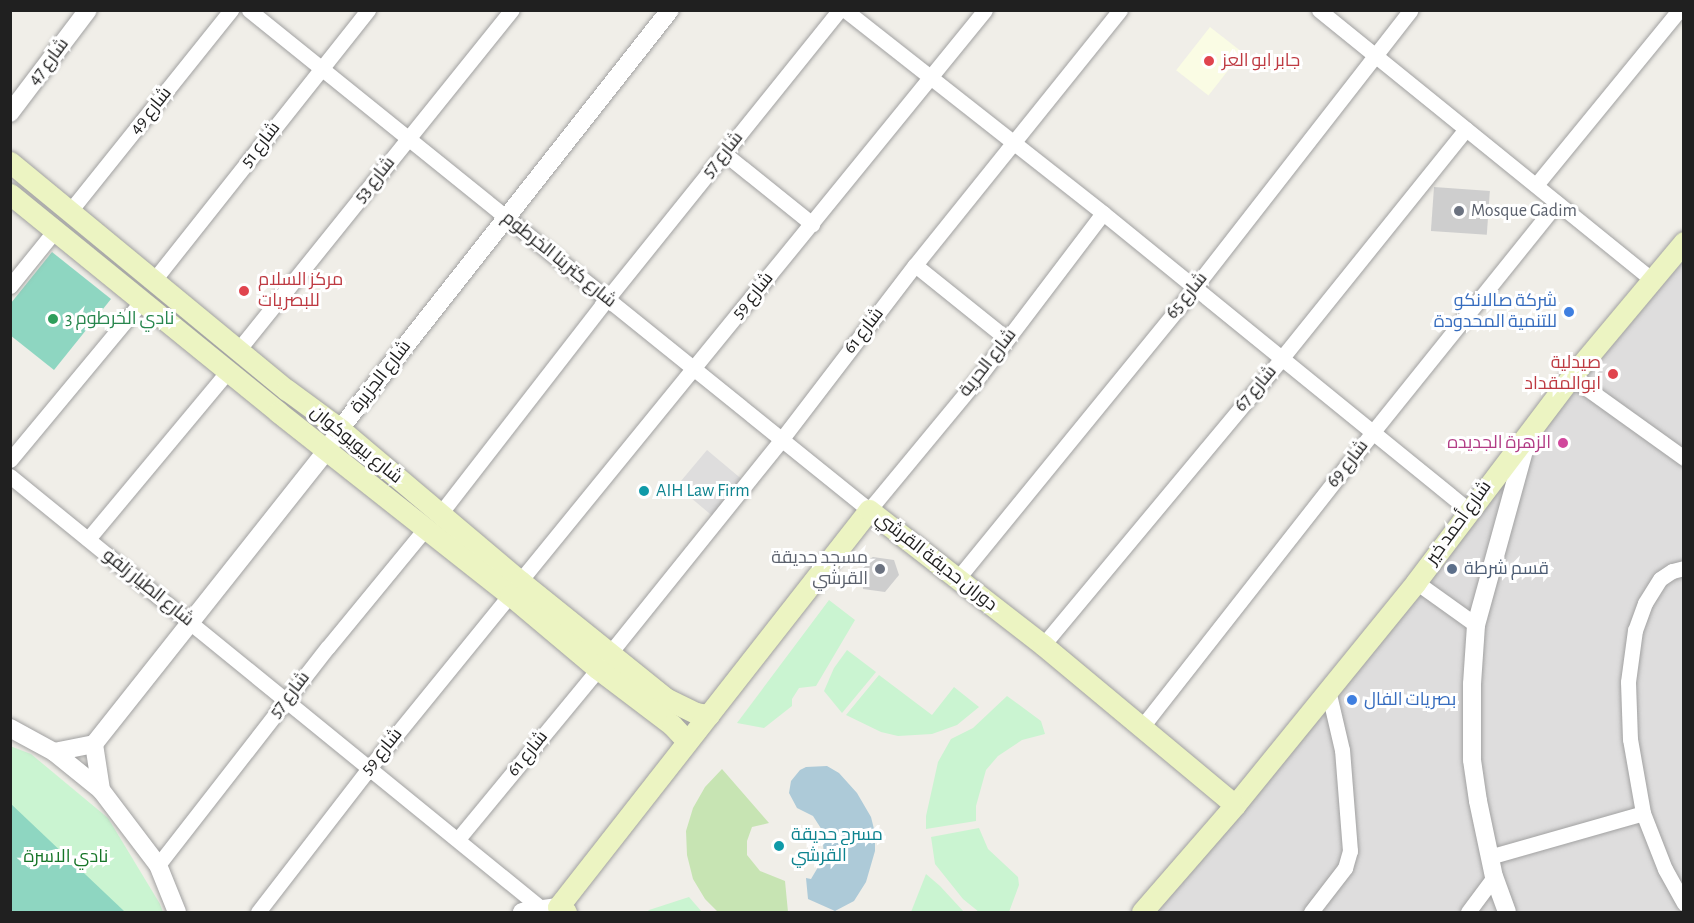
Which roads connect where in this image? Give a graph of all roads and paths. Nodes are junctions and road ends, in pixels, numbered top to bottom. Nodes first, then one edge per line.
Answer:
1 (88, 10) edge
2 (231, 10) edge
3 (249, 10) edge
4 (368, 10) edge
5 (512, 10) edge
6 (670, 10) edge
7 (839, 10) edge
8 (845, 10) edge
9 (985, 10) edge
10 (1120, 10) edge
11 (1319, 10) edge
12 (1411, 10) edge
13 (1679, 10) edge
14 (1376, 56) junction
15 (321, 69) junction
16 (931, 79) junction
17 (10, 113) edge
18 (1466, 129) junction
19 (408, 139) junction
20 (1013, 143) junction
21 (725, 154) junction
22 (10, 162) edge
23 (1536, 185) junction
24 (10, 194) edge
25 (1557, 203) junction
26 (70, 211) junction
27 (1103, 213) junction
28 (506, 218) junction
29 (812, 224) junction
30 (56, 229) junction
31 (1683, 242) edge
32 (915, 266) junction
33 (154, 280) junction
34 (1652, 280) junction
35 (10, 286) edge
36 (1194, 287) junction
37 (607, 299) junction
38 (141, 301) junction
39 (1007, 339) junction
40 (239, 349) junction
41 (1281, 359) junction
42 (694, 369) junction
43 (229, 370) junction
44 (1571, 376) junction
45 (340, 429) junction
46 (1530, 430) junction
47 (1372, 433) junction
48 (781, 440) junction
49 (327, 450) junction
50 (1683, 458) edge
51 (10, 460) edge
52 (10, 476) edge
53 (869, 510) junction
54 (1469, 510) junction
55 (440, 514) junction
56 (425, 529) junction
57 (88, 539) junction
58 (1683, 568) edge
59 (958, 578) junction
60 (1416, 582) junction
61 (515, 588) junction
62 (191, 623) junction
63 (1476, 625) junction
64 (1043, 645) junction
65 (604, 661) junction
66 (1328, 690) junction
67 (286, 700) junction
68 (709, 715) junction
69 (10, 728) edge
70 (1141, 728) junction
71 (687, 741) junction
72 (94, 744) junction
73 (54, 752) junction
74 (370, 767) junction
75 (101, 790) junction
76 (1235, 805) junction
77 (1643, 813) junction
78 (458, 839) junction
79 (1489, 857) junction
80 (158, 865) junction
81 (1494, 877) junction
82 (1683, 903) edge
83 (554, 910) edge
84 (177, 912) edge
85 (258, 912) edge
86 (522, 912) edge
87 (1142, 912) edge
88 (1311, 912) edge
89 (1468, 912) edge
90 (1507, 912) edge

1 - 17 street, شارع 47
2 - 26 street, شارع 49
3 - 15 street, شارع كترينا الخرطوم
4 - 15 street, شارع 51
5 - 19 street, شارع 53
6 - 28 street, شارع الجزيرة
7 - 21 street, شارع 57
8 - 16 street
9 - 16 street, شارع 59
10 - 20 street, شارع 61
11 - 14 street
12 - 14 street, شارع 65
13 - 23 street
14 - 18 street
14 - 36 street, شارع 65
15 - 19 street, شارع كترينا الخرطوم
15 - 33 street, شارع 51
16 - 20 street
16 - 29 street, شارع 59
18 - 23 street
18 - 41 street, شارع 67
19 - 28 street, شارع كترينا الخرطوم
19 - 40 street, شارع 53
20 - 27 street
20 - 32 street, شارع 61
21 - 29 street
21 - 37 street, شارع 57
22 - 26 main road, شارع بيويوكوان
23 - 25 street
24 - 30 main road, شارع بيويوكوان
25 - 34 street
25 - 47 street, شارع 69
26 - 33 main road, شارع بيويوكوان
27 - 36 street
27 - 39 street, شارع الحرية
28 - 37 street, شارع كترينا الخرطوم
28 - 45 street, شارع الجزيرة
29 - 42 street, شارع 59
30 - 35 street
30 - 38 main road, شارع بيويوكوان
31 - 34 main road, شارع أحمد خير
32 - 39 street
32 - 48 street, شارع 61
33 - 40 main road, شارع بيويوكوان
34 - 44 main road, شارع أحمد خير
36 - 41 street
36 - 59 street, شارع 65
37 - 42 street, شارع كترينا الخرطوم
37 - 55 street, شارع 57
38 - 43 main road, شارع بيويوكوان
38 - 51 street
39 - 53 street, شارع الحرية
40 - 45 main road, شارع بيويوكوان
41 - 47 street
41 - 64 street, شارع 67
42 - 48 street, شارع كترينا الخرطوم
42 - 61 street, شارع 59
43 - 49 main road, شارع بيويوكوان
43 - 57 street
44 - 46 main road, شارع أحمد خير
44 - 50 street
45 - 49 street, شارع الجزيرة
45 - 55 main road, شارع بيويوكوان
46 - 54 main road, شارع أحمد خير
46 - 63 street
47 - 54 street
47 - 70 street, شارع 69
48 - 53 street, شارع كترينا الخرطوم
48 - 65 street, شارع 61
49 - 56 main road, شارع بيويوكوان
49 - 62 street, شارع الجزيرة
52 - 57 street, شارع الطيار زلفو
53 - 59 main road, دوران حديقة القرشي
53 - 68 main road, دوران حديقة القرشي
54 - 60 main road, شارع أحمد خير
55 - 61 main road, شارع بيويوكوان
56 - 61 main road, شارع بيويوكوان
56 - 67 street, شارع 57
57 - 62 street, شارع الطيار زلفو
58 - 77 street
59 - 64 main road, دوران حديقة القرشي
60 - 63 street
60 - 66 main road, شارع أحمد خير
61 - 65 main road, شارع بيويوكوان
61 - 74 street, شارع 59
62 - 67 street, شارع الطيار زلفو
62 - 72 street, شارع الجزيرة
63 - 79 street
64 - 70 main road, دوران حديقة القرشي
65 - 68 main road, شارع بيويوكوان
65 - 71 main road, شارع بيويوكوان
65 - 78 street, شارع 61
66 - 76 main road, شارع أحمد خير
66 - 88 street
67 - 74 street, شارع الطيار زلفو
67 - 80 street, شارع 57
68 - 71 main road, دوران حديقة القرشي
69 - 73 street
70 - 76 main road, دوران حديقة القرشي
71 - 83 main road, دوران حديقة القرشي
72 - 73 street
72 - 75 street
73 - 75 street
74 - 78 street, شارع الطيار زلفو
74 - 85 street, شارع 59
75 - 80 street
76 - 87 main road
77 - 79 street
77 - 82 street
78 - 83 street, شارع الطيار زلفو
79 - 81 street
80 - 84 street
81 - 89 street
81 - 90 street
83 - 86 street

